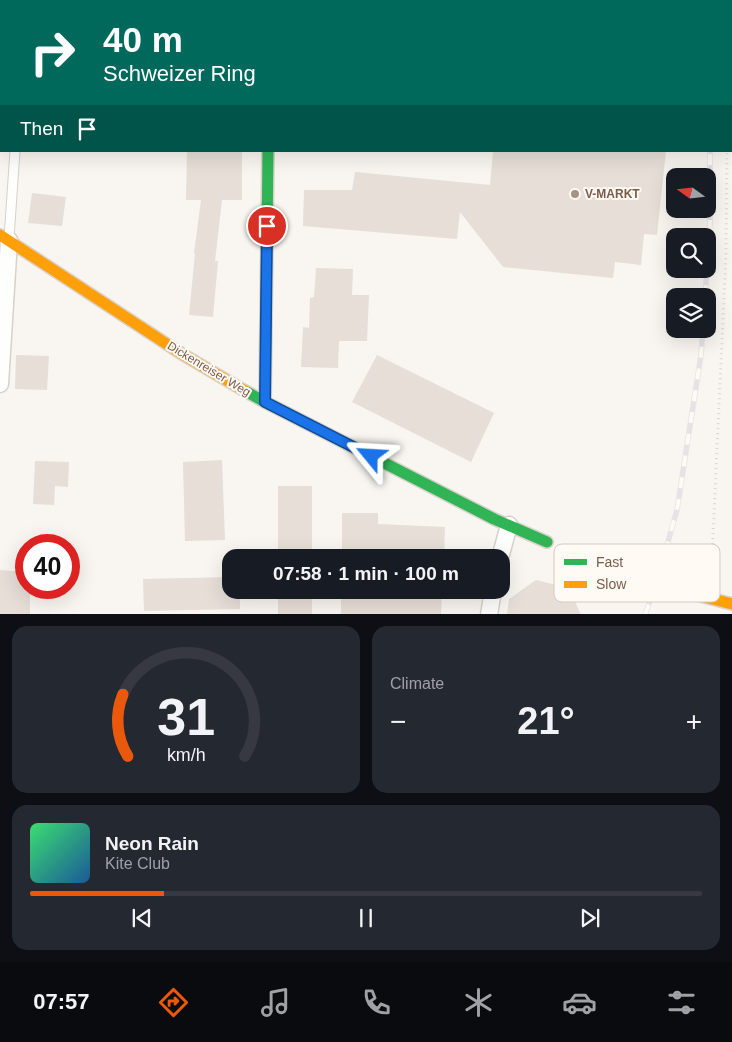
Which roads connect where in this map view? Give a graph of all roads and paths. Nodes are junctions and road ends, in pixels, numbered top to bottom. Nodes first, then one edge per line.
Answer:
1 (16, 152) edge
2 (268, 152) edge
3 (727, 152) edge
4 (4, 238) edge
5 (0, 384) edge
6 (265, 402) junction
7 (509, 525) junction
8 (546, 542) joint
9 (713, 544) edge
10 (554, 545) edge
11 (502, 549) edge
12 (492, 599) edge
13 (489, 614) edge

1 - 4 lane
2 - 6 street
3 - 9 path
4 - 5 street
4 - 6 street, Dickenreiser Weg
6 - 7 street, Dickenreiser Weg
7 - 8 street, Dickenreiser Weg
7 - 11 street
8 - 10 path
12 - 13 street

